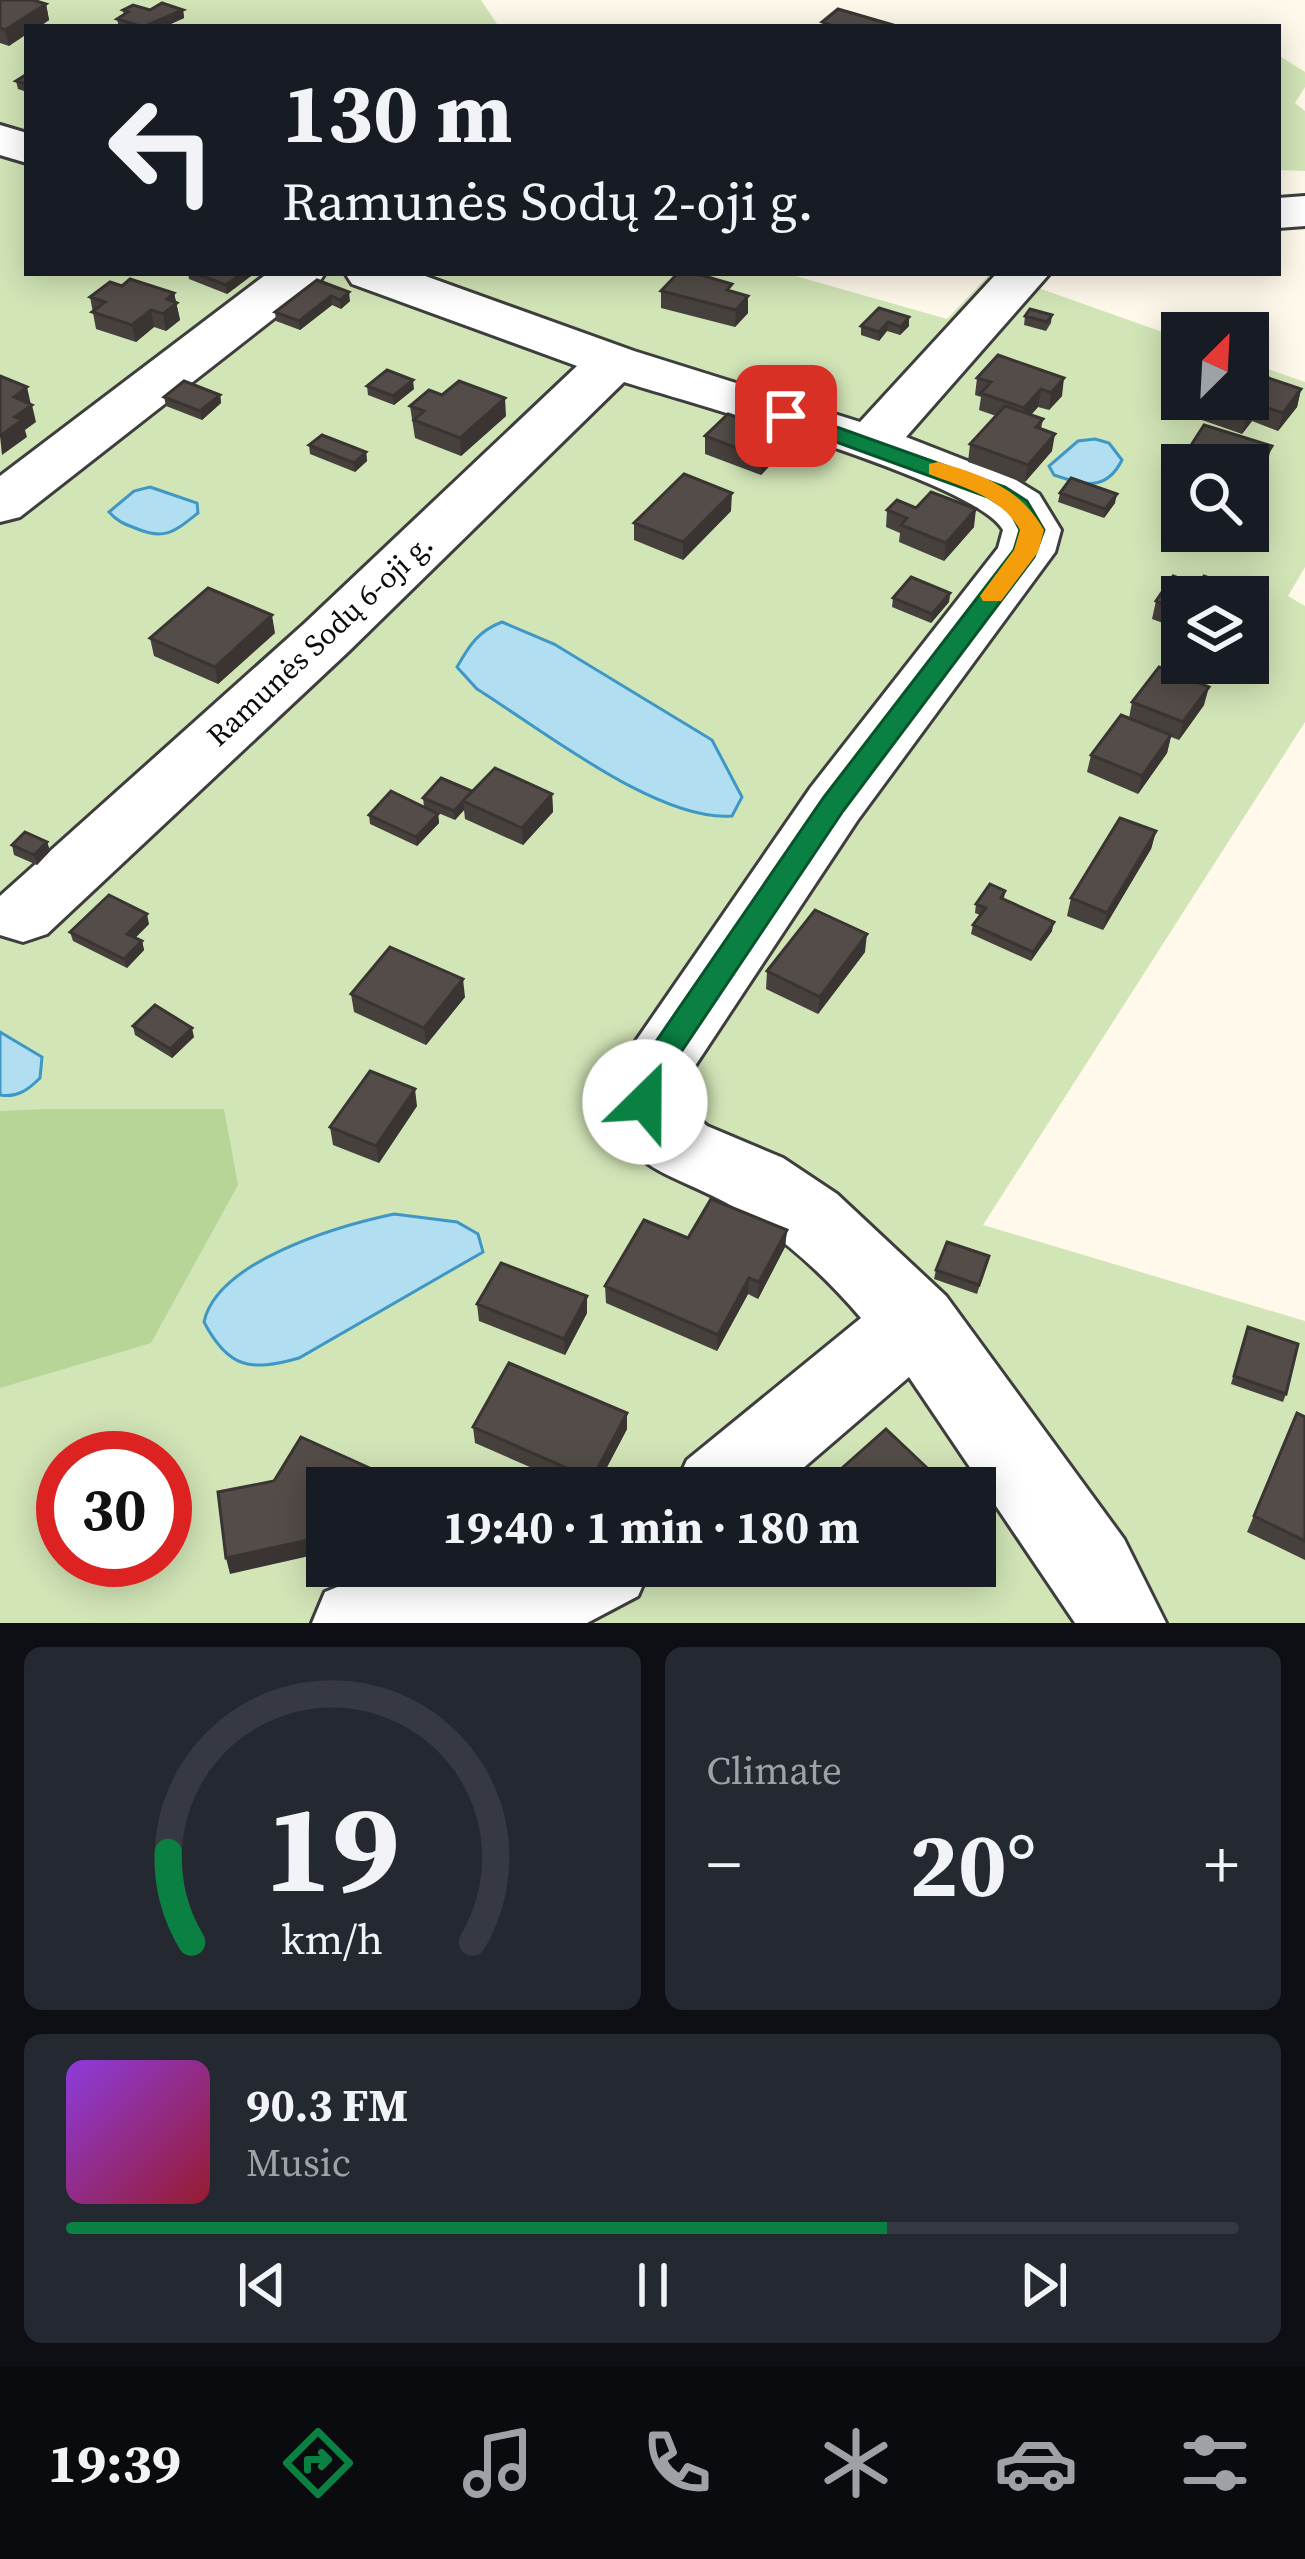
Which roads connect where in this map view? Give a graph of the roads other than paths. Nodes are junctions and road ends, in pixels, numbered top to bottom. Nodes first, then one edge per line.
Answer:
1 (296, 276) edge
2 (378, 276) edge
3 (1021, 276) edge
4 (615, 362) junction
5 (871, 443) junction
6 (0, 504) edge
7 (23, 916) dead end
8 (917, 1321) junction
9 (742, 1467) edge
10 (567, 1587) edge
11 (357, 1623) edge
12 (1120, 1623) edge

1 - 6 street
2 - 4 street
3 - 5 street
4 - 5 street
4 - 7 street, Ramunės Sodų 6-oji g.
5 - 8 street
8 - 9 street
8 - 12 street
10 - 11 street

